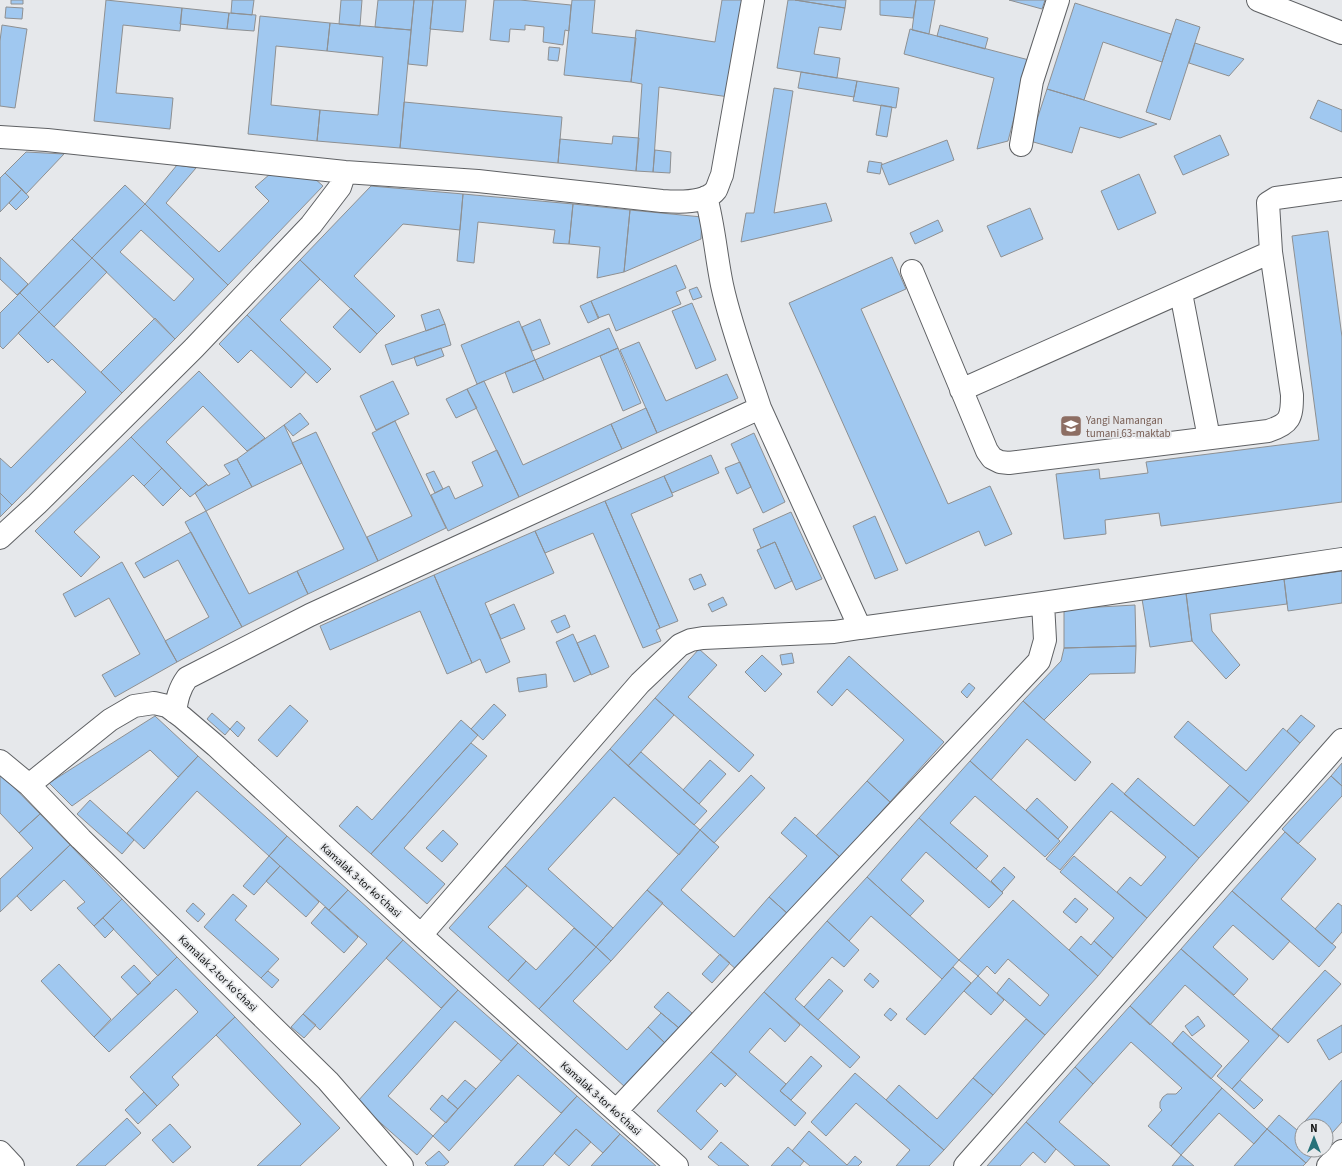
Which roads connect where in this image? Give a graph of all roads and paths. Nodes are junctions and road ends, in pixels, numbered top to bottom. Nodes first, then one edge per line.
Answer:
1 (753, 0) edge
2 (1058, 0) edge
3 (1258, 0) edge
4 (1342, 33) edge
5 (1, 139) edge
6 (1021, 145) dead end
7 (345, 172) junction
8 (1342, 189) edge
9 (706, 197) junction
10 (1271, 252) junction
11 (912, 271) dead end
12 (1181, 293) junction
13 (961, 390) junction
14 (760, 408) junction
15 (1209, 438) junction
16 (0, 538) edge
17 (1342, 559) edge
18 (1043, 603) junction
19 (860, 628) junction
20 (175, 712) junction
21 (1342, 740) edge
22 (0, 761) edge
23 (29, 785) junction
24 (421, 935) junction
25 (616, 1111) junction
26 (1342, 1150) edge
27 (0, 1152) edge
28 (13, 1166) edge
29 (402, 1166) edge
30 (678, 1166) edge
31 (966, 1166) edge
32 (1328, 1166) edge

1 - 9 street
2 - 6 street
3 - 4 street
5 - 7 street
7 - 9 street
7 - 16 street
8 - 10 street
9 - 14 street
10 - 12 street
10 - 15 street
11 - 13 street
12 - 13 street
12 - 15 street
13 - 15 street
14 - 19 street
14 - 20 street
17 - 18 street
18 - 19 street
18 - 25 street
19 - 24 street
20 - 23 street, Kamalak 3-tor koʻchasi
20 - 24 street, Kamalak 3-tor koʻchasi
21 - 31 street
22 - 23 street, Kamalak 2-tor koʻchasi
23 - 29 street, Kamalak 2-tor koʻchasi
24 - 25 street, Kamalak 3-tor koʻchasi
25 - 30 street, Kamalak 3-tor koʻchasi
26 - 32 street
27 - 28 street

